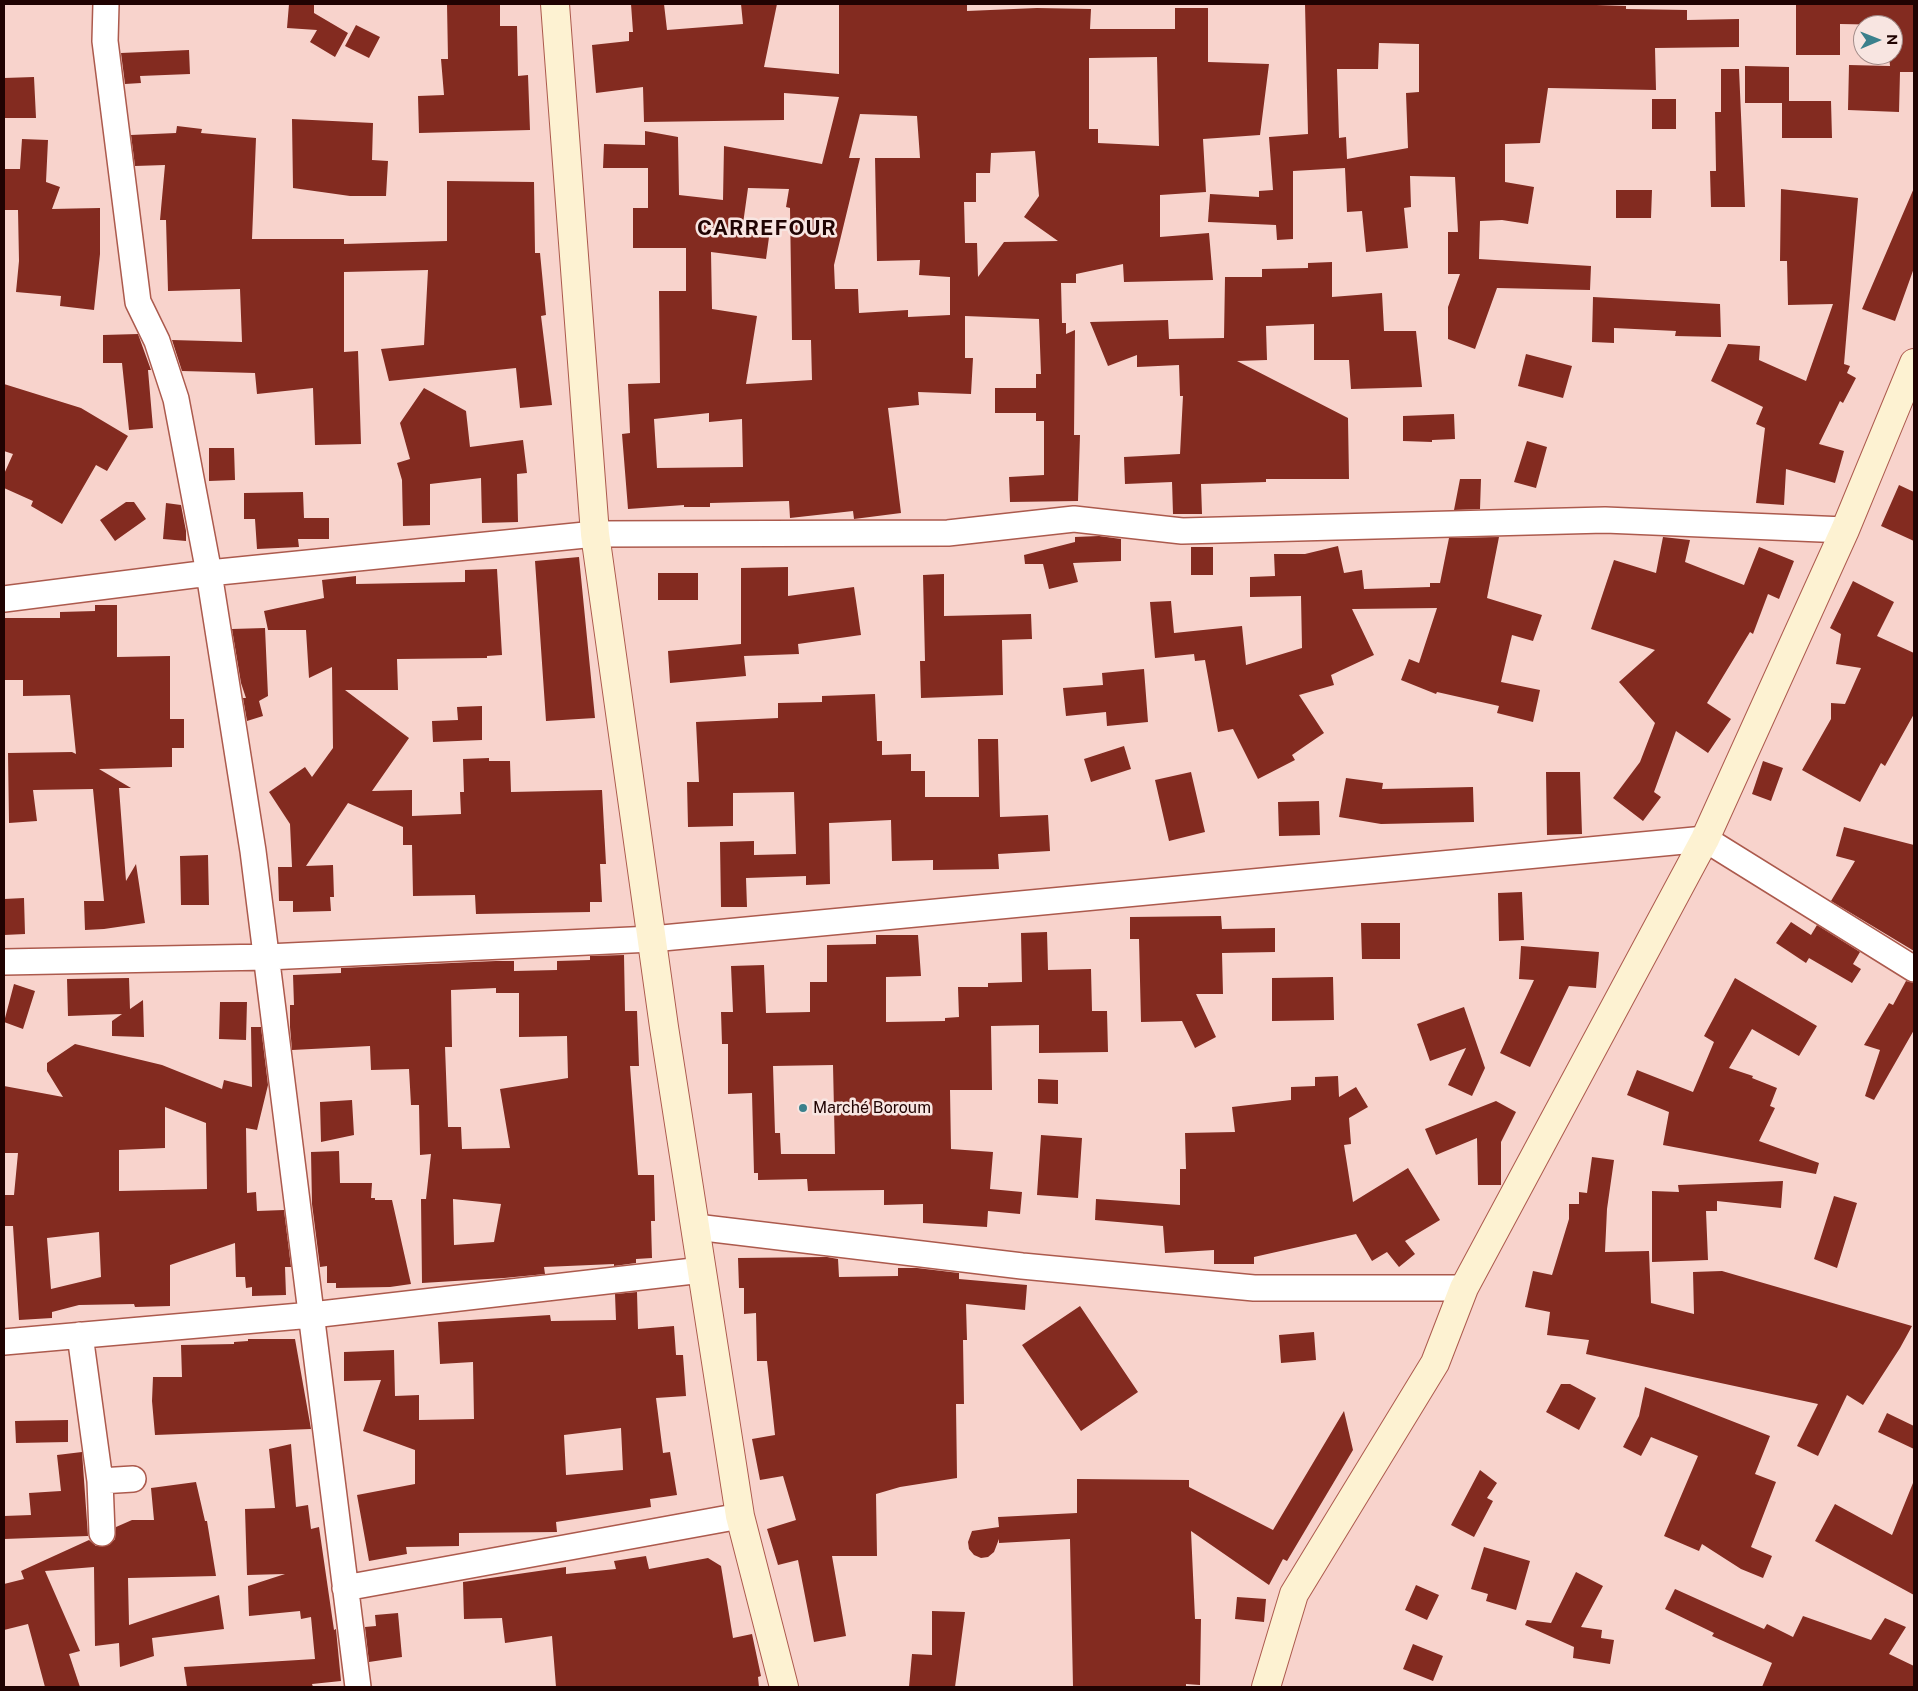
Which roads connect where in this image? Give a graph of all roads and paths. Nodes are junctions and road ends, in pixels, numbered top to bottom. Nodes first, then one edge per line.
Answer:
1 (106, 4) edge
2 (554, 4) edge
3 (1914, 364) edge
4 (1845, 530) junction
5 (594, 534) junction
6 (209, 573) junction
7 (4, 599) edge
8 (1706, 838) junction
9 (652, 939) junction
10 (267, 957) junction
11 (4, 962) edge
12 (1914, 970) edge
13 (696, 1227) junction
14 (702, 1270) junction
15 (1464, 1288) junction
16 (312, 1315) junction
17 (80, 1335) junction
18 (4, 1342) edge
19 (133, 1479) dead end
20 (100, 1481) junction
21 (740, 1516) junction
22 (102, 1533) dead end
23 (345, 1588) junction
24 (358, 1687) edge
25 (784, 1687) edge
26 (1266, 1687) edge

1 - 6 street
2 - 5 street
3 - 4 street
4 - 5 street
4 - 8 street
5 - 6 street
5 - 9 street
6 - 7 street
6 - 10 street
8 - 9 street
8 - 12 street
8 - 15 street
9 - 10 street
9 - 13 street
10 - 11 street
10 - 16 street
13 - 14 street
13 - 15 street
14 - 16 street
14 - 21 street
15 - 26 street
16 - 17 street
16 - 23 street
17 - 18 street
17 - 20 street
19 - 20 street
20 - 22 street
21 - 23 street
21 - 25 street
23 - 24 street

